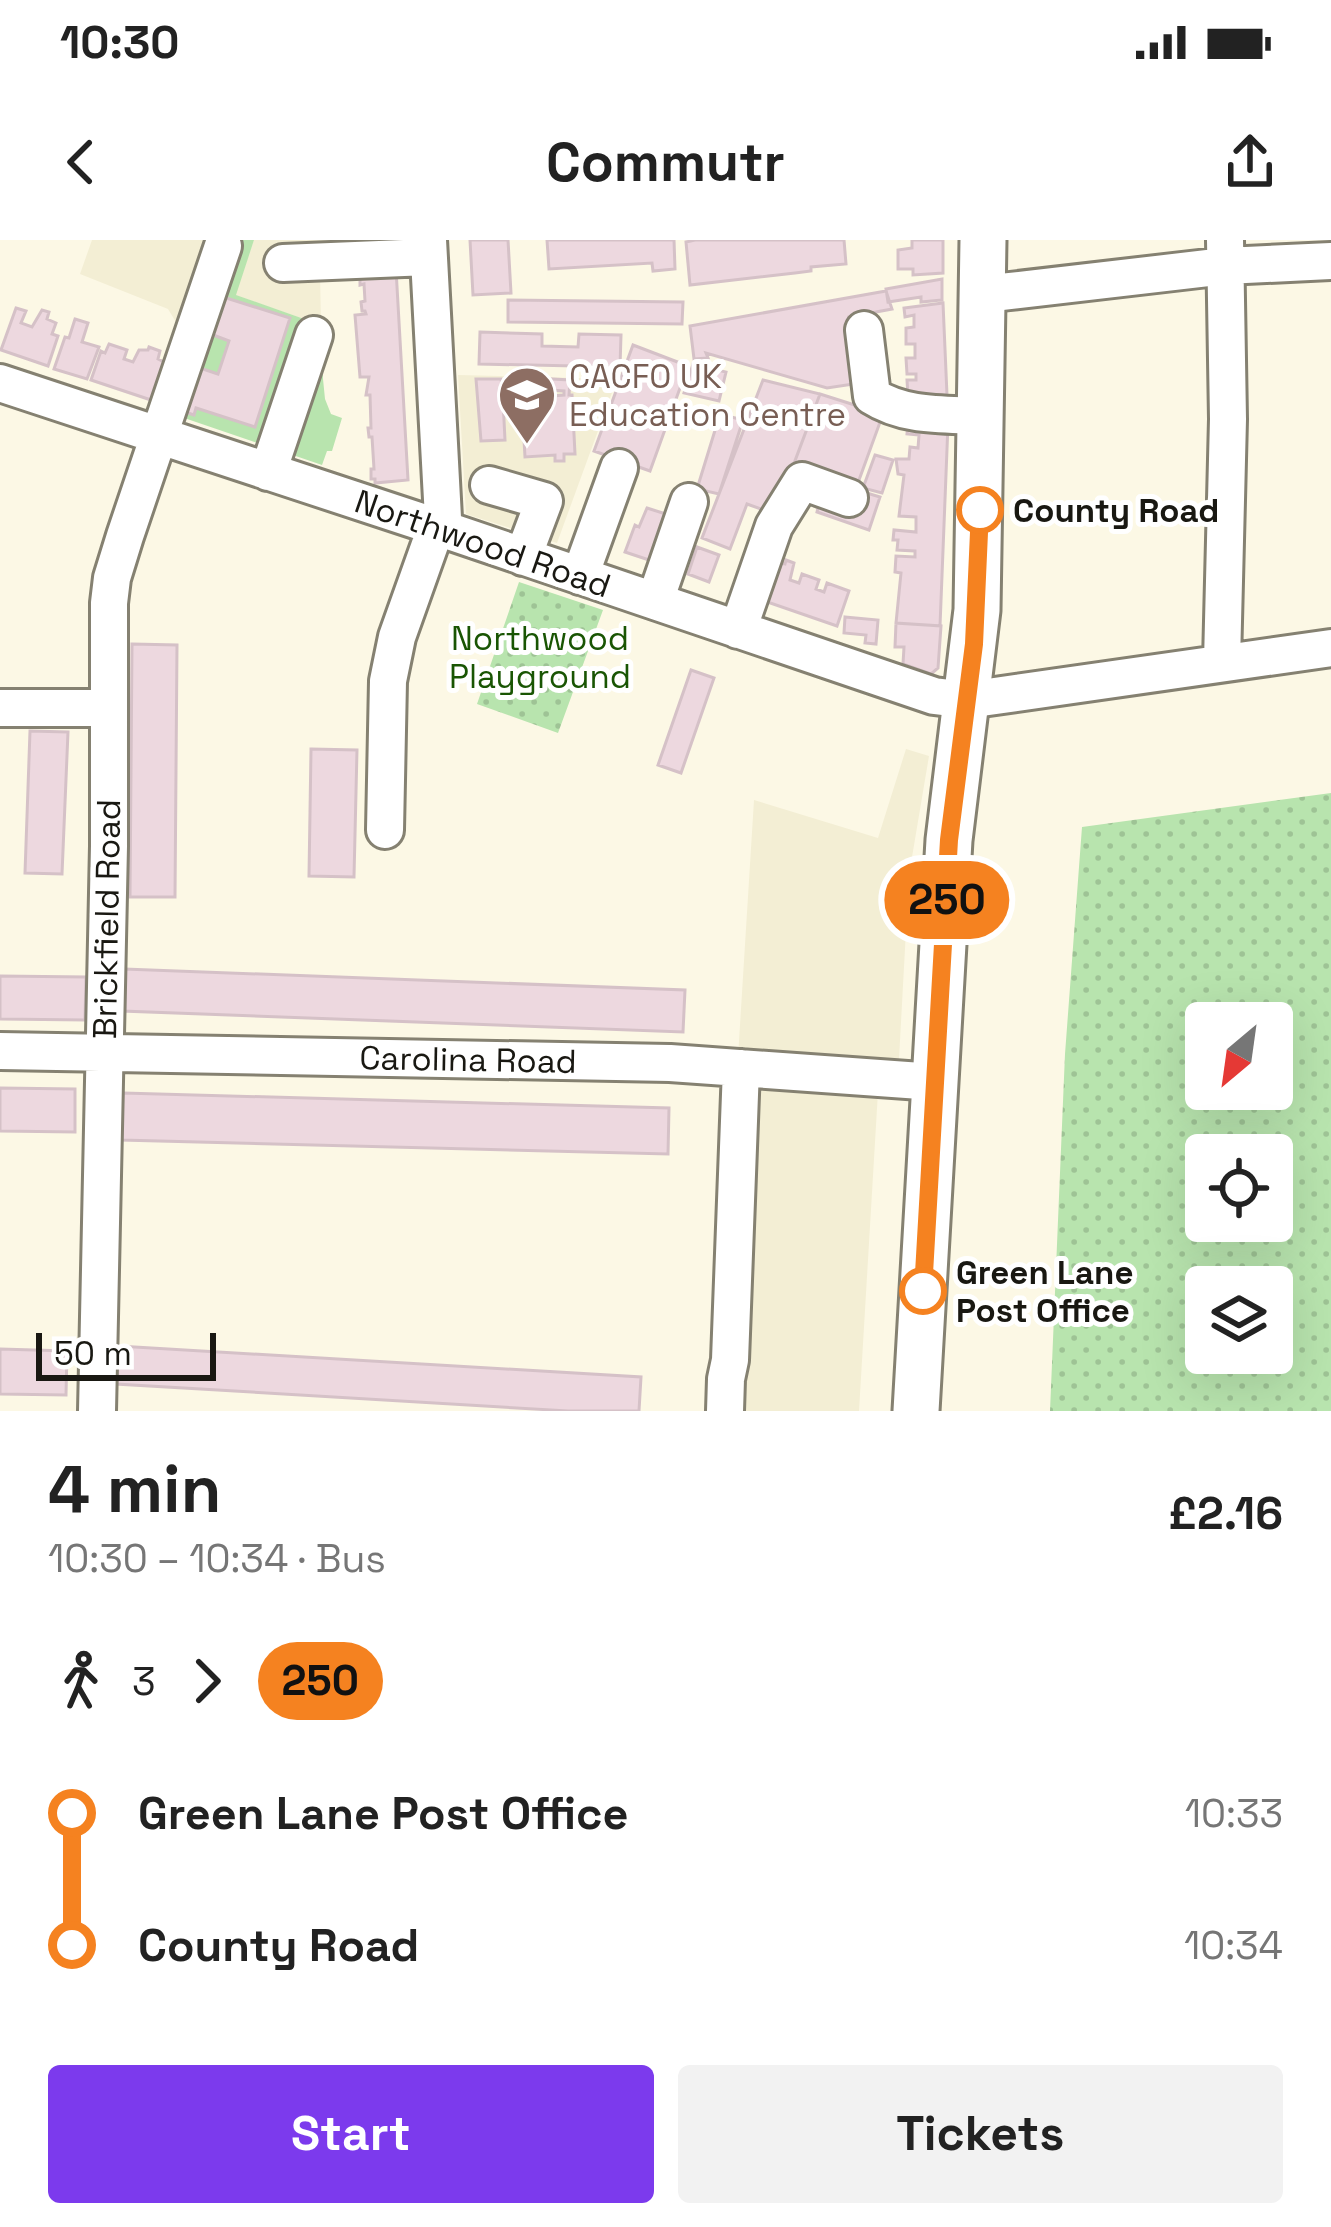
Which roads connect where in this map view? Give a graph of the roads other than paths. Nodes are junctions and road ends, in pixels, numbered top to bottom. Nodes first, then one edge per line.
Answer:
1 (982, 240) edge
2 (224, 246) dead end
3 (428, 249) edge
4 (1225, 253) edge
5 (1331, 261) edge
6 (283, 263) dead end
7 (983, 292) junction
8 (864, 330) dead end
9 (314, 335) dead end
10 (0, 383) edge
11 (980, 416) junction
12 (160, 434) junction
13 (619, 468) dead end
14 (268, 472) junction
15 (489, 485) dead end
16 (849, 498) dead end
17 (689, 502) dead end
18 (437, 527) junction
19 (523, 557) junction
20 (580, 576) junction
21 (655, 601) junction
22 (738, 630) junction
23 (1331, 648) edge
24 (1222, 662) junction
25 (967, 700) junction
26 (0, 708) edge
27 (109, 709) junction
28 (385, 830) dead end
29 (0, 1051) edge
30 (103, 1052) junction
31 (741, 1068) junction
32 (935, 1082) junction
33 (97, 1411) edge
34 (725, 1411) edge
35 (916, 1411) edge

1 - 7 main road
2 - 12 street, Brickfield Road
3 - 6 street
3 - 18 street
4 - 5 street
4 - 7 street
4 - 24 street
7 - 11 main road
8 - 11 street
9 - 14 street
10 - 12 street, Northwood Road
11 - 25 main road
12 - 14 street, Northwood Road
12 - 27 street, Brickfield Road
13 - 20 street
14 - 18 street, Northwood Road
15 - 19 street
16 - 22 street
17 - 21 street
18 - 19 street, Northwood Road
18 - 28 street
19 - 20 street, Northwood Road
20 - 21 street, Northwood Road
21 - 22 street, Northwood Road
22 - 25 street, Northwood Road
23 - 24 street
24 - 25 street
25 - 32 main road
26 - 27 street
27 - 30 street, Brickfield Road
29 - 30 street, Carolina Road
30 - 31 street, Carolina Road
30 - 33 street, Brickfield Road
31 - 32 street, Carolina Road
31 - 34 street
32 - 35 main road

